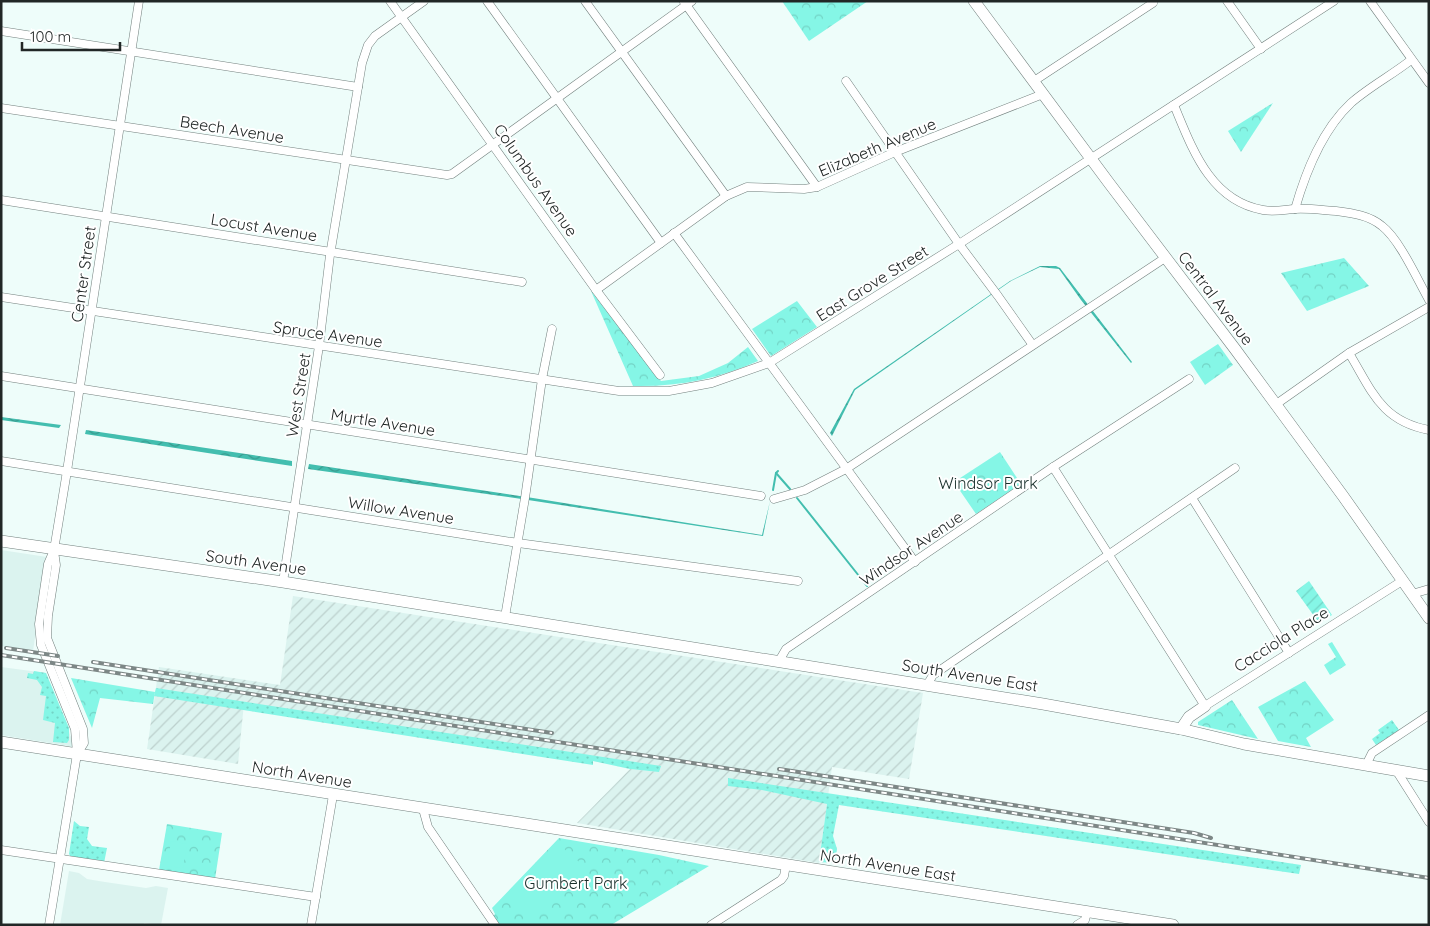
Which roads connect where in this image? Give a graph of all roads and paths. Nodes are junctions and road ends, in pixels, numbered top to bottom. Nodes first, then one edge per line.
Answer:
1 (139, 1) edge
2 (390, 1) edge
3 (424, 1) edge
4 (487, 1) edge
5 (585, 1) edge
6 (974, 1) edge
7 (1227, 1) edge
8 (1334, 1) edge
9 (1370, 1) edge
10 (687, 3) edge
11 (1152, 3) dead end
12 (401, 18) junction
13 (1, 31) edge
14 (1261, 49) junction
15 (131, 50) junction
16 (622, 52) junction
17 (1411, 60) junction
18 (1034, 81) junction
19 (846, 82) dead end
20 (1429, 82) edge
21 (358, 87) junction
22 (1043, 94) junction
23 (557, 98) junction
24 (1174, 105) junction
25 (1, 108) edge
26 (120, 126) junction
27 (493, 144) junction
28 (894, 152) junction
29 (1091, 159) junction
30 (347, 160) junction
31 (817, 187) junction
32 (726, 196) junction
33 (1, 200) edge
34 (1295, 209) junction
35 (106, 216) junction
36 (674, 233) junction
37 (661, 243) junction
38 (960, 244) junction
39 (331, 252) junction
40 (1165, 258) junction
41 (522, 282) dead end
42 (596, 290) junction
43 (1, 298) edge
44 (1429, 300) edge
45 (1429, 307) edge
46 (92, 312) junction
47 (552, 329) dead end
48 (1032, 344) junction
49 (319, 346) junction
50 (1349, 353) junction
51 (769, 363) junction
52 (660, 375) dead end
53 (1, 376) edge
54 (542, 379) junction
55 (1190, 379) dead end
56 (79, 388) junction
57 (652, 390) joint
58 (1276, 405) junction
59 (307, 424) junction
60 (1429, 430) edge
61 (531, 459) junction
62 (1, 461) edge
63 (1053, 467) junction
64 (1235, 468) dead end
65 (846, 469) junction
66 (67, 471) junction
67 (761, 496) dead end
68 (1192, 498) junction
69 (774, 499) dead end
70 (294, 507) junction
71 (1, 542) edge
72 (518, 542) junction
73 (54, 550) junction
74 (1108, 554) junction
75 (915, 562) junction
76 (798, 581) dead end
77 (1402, 581) junction
78 (283, 582) junction
79 (1429, 589) edge
80 (1412, 594) junction
81 (505, 617) junction
82 (1429, 618) edge
83 (1289, 652) junction
84 (779, 661) junction
85 (927, 685) junction
86 (1205, 706) junction
87 (1429, 715) edge
88 (1181, 729) junction
89 (1, 742) edge
90 (77, 754) junction
91 (1366, 765) junction
92 (1396, 770) junction
93 (1429, 776) edge
94 (333, 795) junction
95 (423, 809) junction
96 (1429, 822) edge
97 (599, 836) joint
98 (1, 850) edge
99 (60, 858) junction
100 (786, 865) junction
101 (316, 897) junction
102 (1087, 912) junction
103 (1113, 920) edge
104 (49, 925) edge
105 (311, 925) edge
106 (495, 925) edge
107 (711, 925) edge
108 (1077, 925) edge
109 (1173, 925) edge

1 - 15 street, Center Street
2 - 12 street, Columbus Avenue
3 - 12 street, West Street
4 - 23 street
5 - 16 street
6 - 18 main road, Central Avenue
7 - 14 street
8 - 14 street, East Grove Street
9 - 17 street
10 - 16 street
10 - 31 street
11 - 18 street
12 - 21 street, West Street
12 - 27 street, Columbus Avenue
13 - 15 street
14 - 24 street, East Grove Street
15 - 21 street
15 - 26 street, Center Street
16 - 23 street
16 - 32 street
17 - 20 street
17 - 34 street
18 - 22 main road, Central Avenue
19 - 28 street
21 - 30 street, West Street
22 - 28 street, Elizabeth Avenue
22 - 29 main road, Central Avenue
23 - 27 street
23 - 37 street
24 - 29 street, East Grove Street
24 - 34 street
25 - 26 street, Beech Avenue
26 - 30 street, Beech Avenue
26 - 35 street, Center Street
27 - 30 street, Beech Avenue
27 - 42 street, Columbus Avenue
28 - 31 street, Elizabeth Avenue
28 - 38 street
29 - 38 street, East Grove Street
29 - 40 main road, Central Avenue
30 - 39 street, West Street
31 - 32 street, Elizabeth Avenue
32 - 36 street, Elizabeth Avenue
33 - 35 street, Locust Avenue
34 - 44 street
35 - 39 street, Locust Avenue
35 - 46 street, Center Street
36 - 37 street, Elizabeth Avenue
36 - 51 street
37 - 42 street, Elizabeth Avenue
38 - 48 street
38 - 51 street, East Grove Street
39 - 41 street, Locust Avenue
39 - 49 street, West Street
40 - 48 street
40 - 58 main road, Central Avenue
42 - 52 street, Columbus Avenue
43 - 46 street, Spruce Avenue
45 - 50 street
46 - 49 street, Spruce Avenue
46 - 56 street, Center Street
47 - 54 street
48 - 65 street
49 - 54 street, Spruce Avenue
49 - 59 street, West Street
50 - 58 street
50 - 60 street
51 - 57 street, East Grove Street
51 - 65 street
53 - 56 street, Myrtle Avenue
54 - 57 street, Spruce Avenue
54 - 61 street
55 - 63 street, Windsor Avenue
56 - 59 street, Myrtle Avenue
56 - 66 street, Center Street
58 - 77 main road, Central Avenue
59 - 61 street, Myrtle Avenue
59 - 70 street, West Street
61 - 67 street, Myrtle Avenue
61 - 72 street
62 - 66 street, Willow Avenue
63 - 74 street
63 - 75 street, Windsor Avenue
64 - 68 street
65 - 69 street
65 - 75 street
66 - 70 street, Willow Avenue
66 - 73 street, Center Street
68 - 74 street
68 - 83 street
70 - 72 street, Willow Avenue
70 - 78 street, West Street
71 - 73 main road, South Avenue
72 - 76 street, Willow Avenue
72 - 81 street
73 - 78 main road, South Avenue
73 - 90 street, Center Street
74 - 85 street
74 - 86 street
75 - 84 street, Windsor Avenue
77 - 80 main road, Central Avenue
77 - 83 street, Cacciola Place
78 - 81 main road, South Avenue
79 - 80 street
80 - 82 main road, Central Avenue
81 - 84 main road, South Avenue East
83 - 86 street, Cacciola Place
84 - 85 main road, South Avenue East
85 - 88 main road, South Avenue East
86 - 88 main road, Cacciola Place
87 - 91 street
88 - 91 main road, South Avenue East
89 - 90 main road, North Avenue
90 - 94 main road, North Avenue
90 - 99 street, Center Street
91 - 92 main road, South Avenue East
92 - 93 main road, South Avenue East
92 - 96 street
94 - 95 main road, North Avenue
94 - 101 street
95 - 97 main road, North Avenue
95 - 106 street
97 - 100 main road, North Avenue East
98 - 99 street
99 - 101 street
99 - 104 street, Center Street
100 - 102 main road, North Avenue East
100 - 107 street
101 - 105 street
102 - 103 main road, North Avenue East
102 - 108 street
103 - 109 main road, North Avenue East

